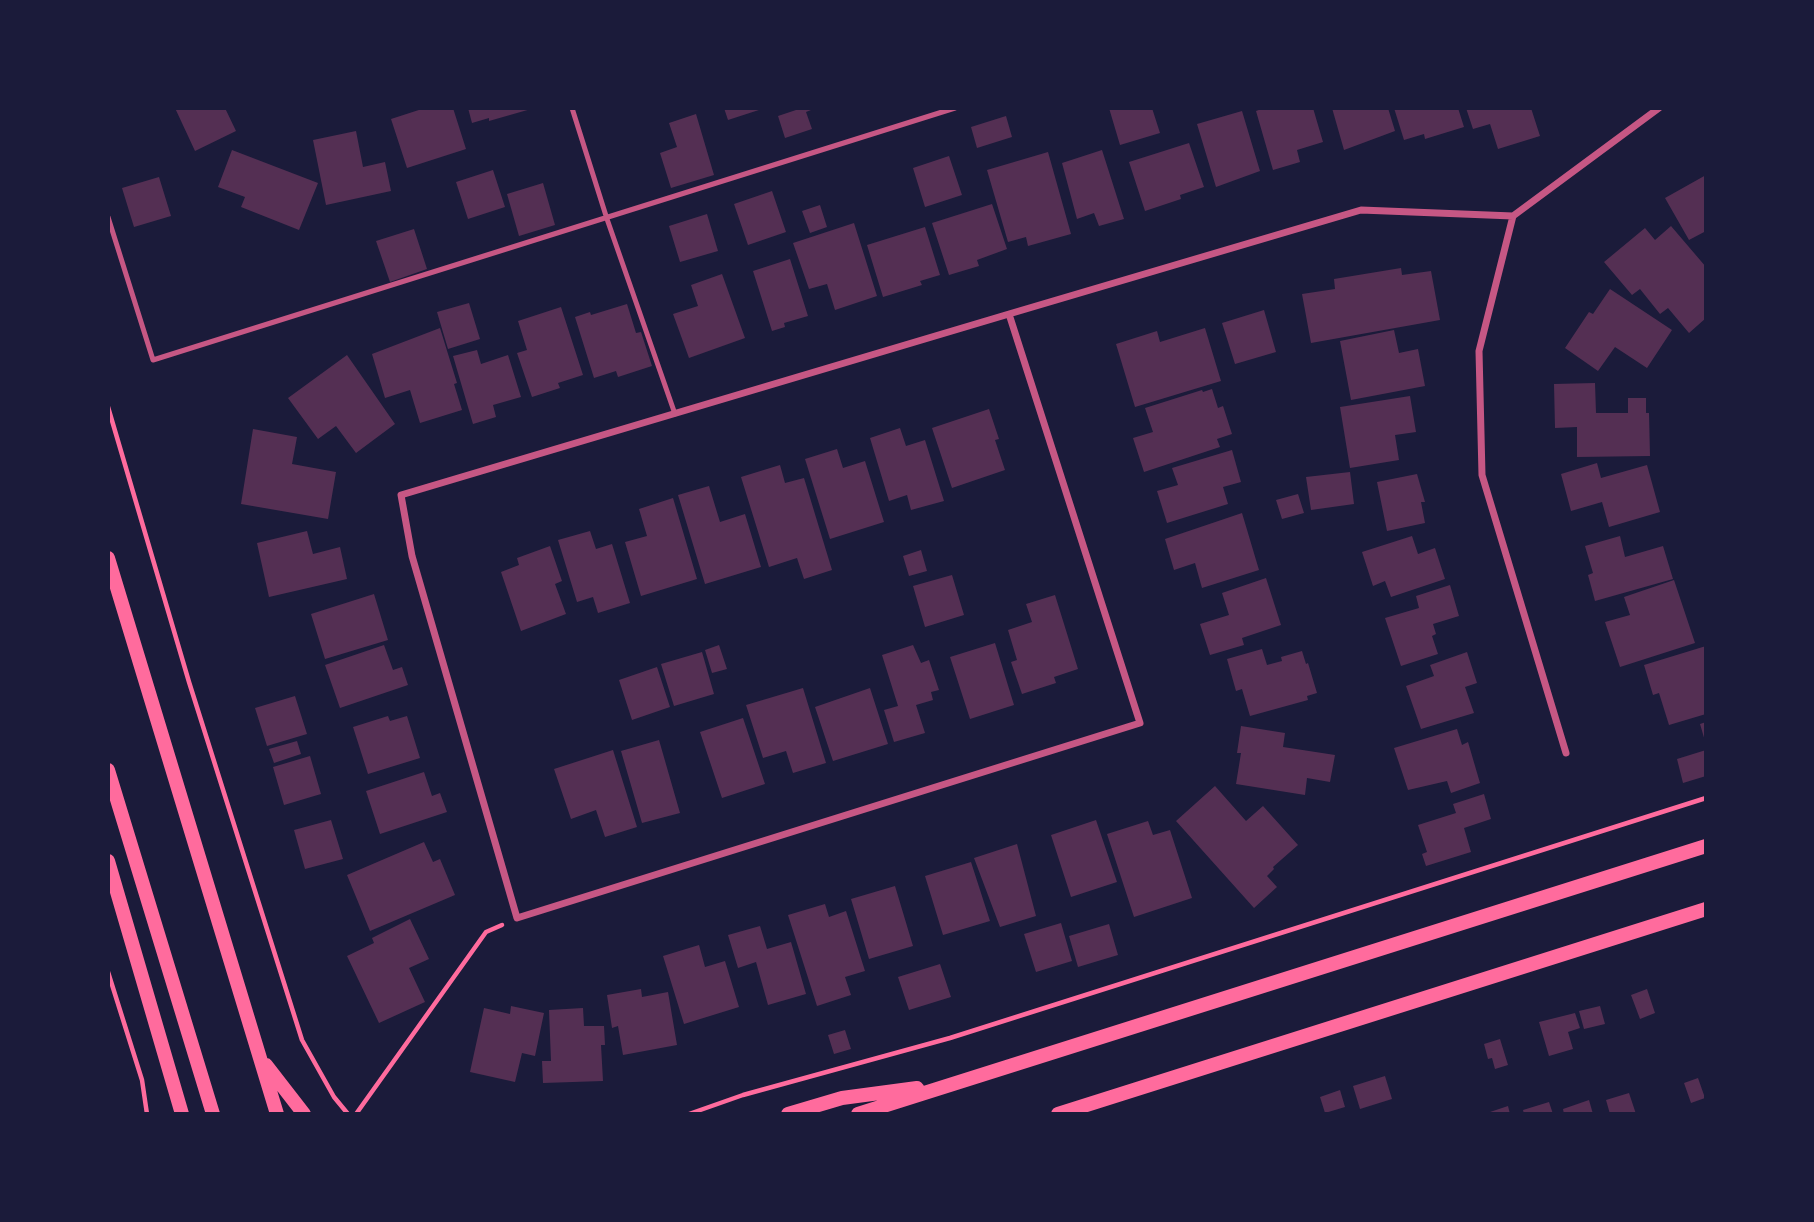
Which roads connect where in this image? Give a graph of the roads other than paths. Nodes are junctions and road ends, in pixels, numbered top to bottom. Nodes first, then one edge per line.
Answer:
1 (572, 108) edge
2 (956, 108) edge
3 (1658, 108) edge
4 (1513, 216) junction
5 (108, 217) edge
6 (607, 219) junction
7 (1009, 314) junction
8 (675, 414) junction
9 (108, 558) edge
10 (1566, 753) dead end
11 (108, 770) edge
12 (1706, 846) edge
13 (108, 861) edge
14 (1706, 909) edge
15 (261, 1058) junction
16 (953, 1084) junction
17 (182, 1114) edge
18 (213, 1114) edge
19 (277, 1114) edge
20 (304, 1114) edge
21 (788, 1114) edge
22 (858, 1114) edge
23 (1058, 1114) edge

1 - 6 lane
2 - 6 lane
3 - 4 street
4 - 7 street
4 - 10 street
5 - 6 lane
6 - 8 lane
7 - 8 street
7 - 8 street
9 - 15 main road
11 - 18 main road
12 - 16 main road
13 - 17 main road
14 - 23 main road
15 - 19 main road
15 - 20 main road
16 - 21 main road
16 - 22 main road

